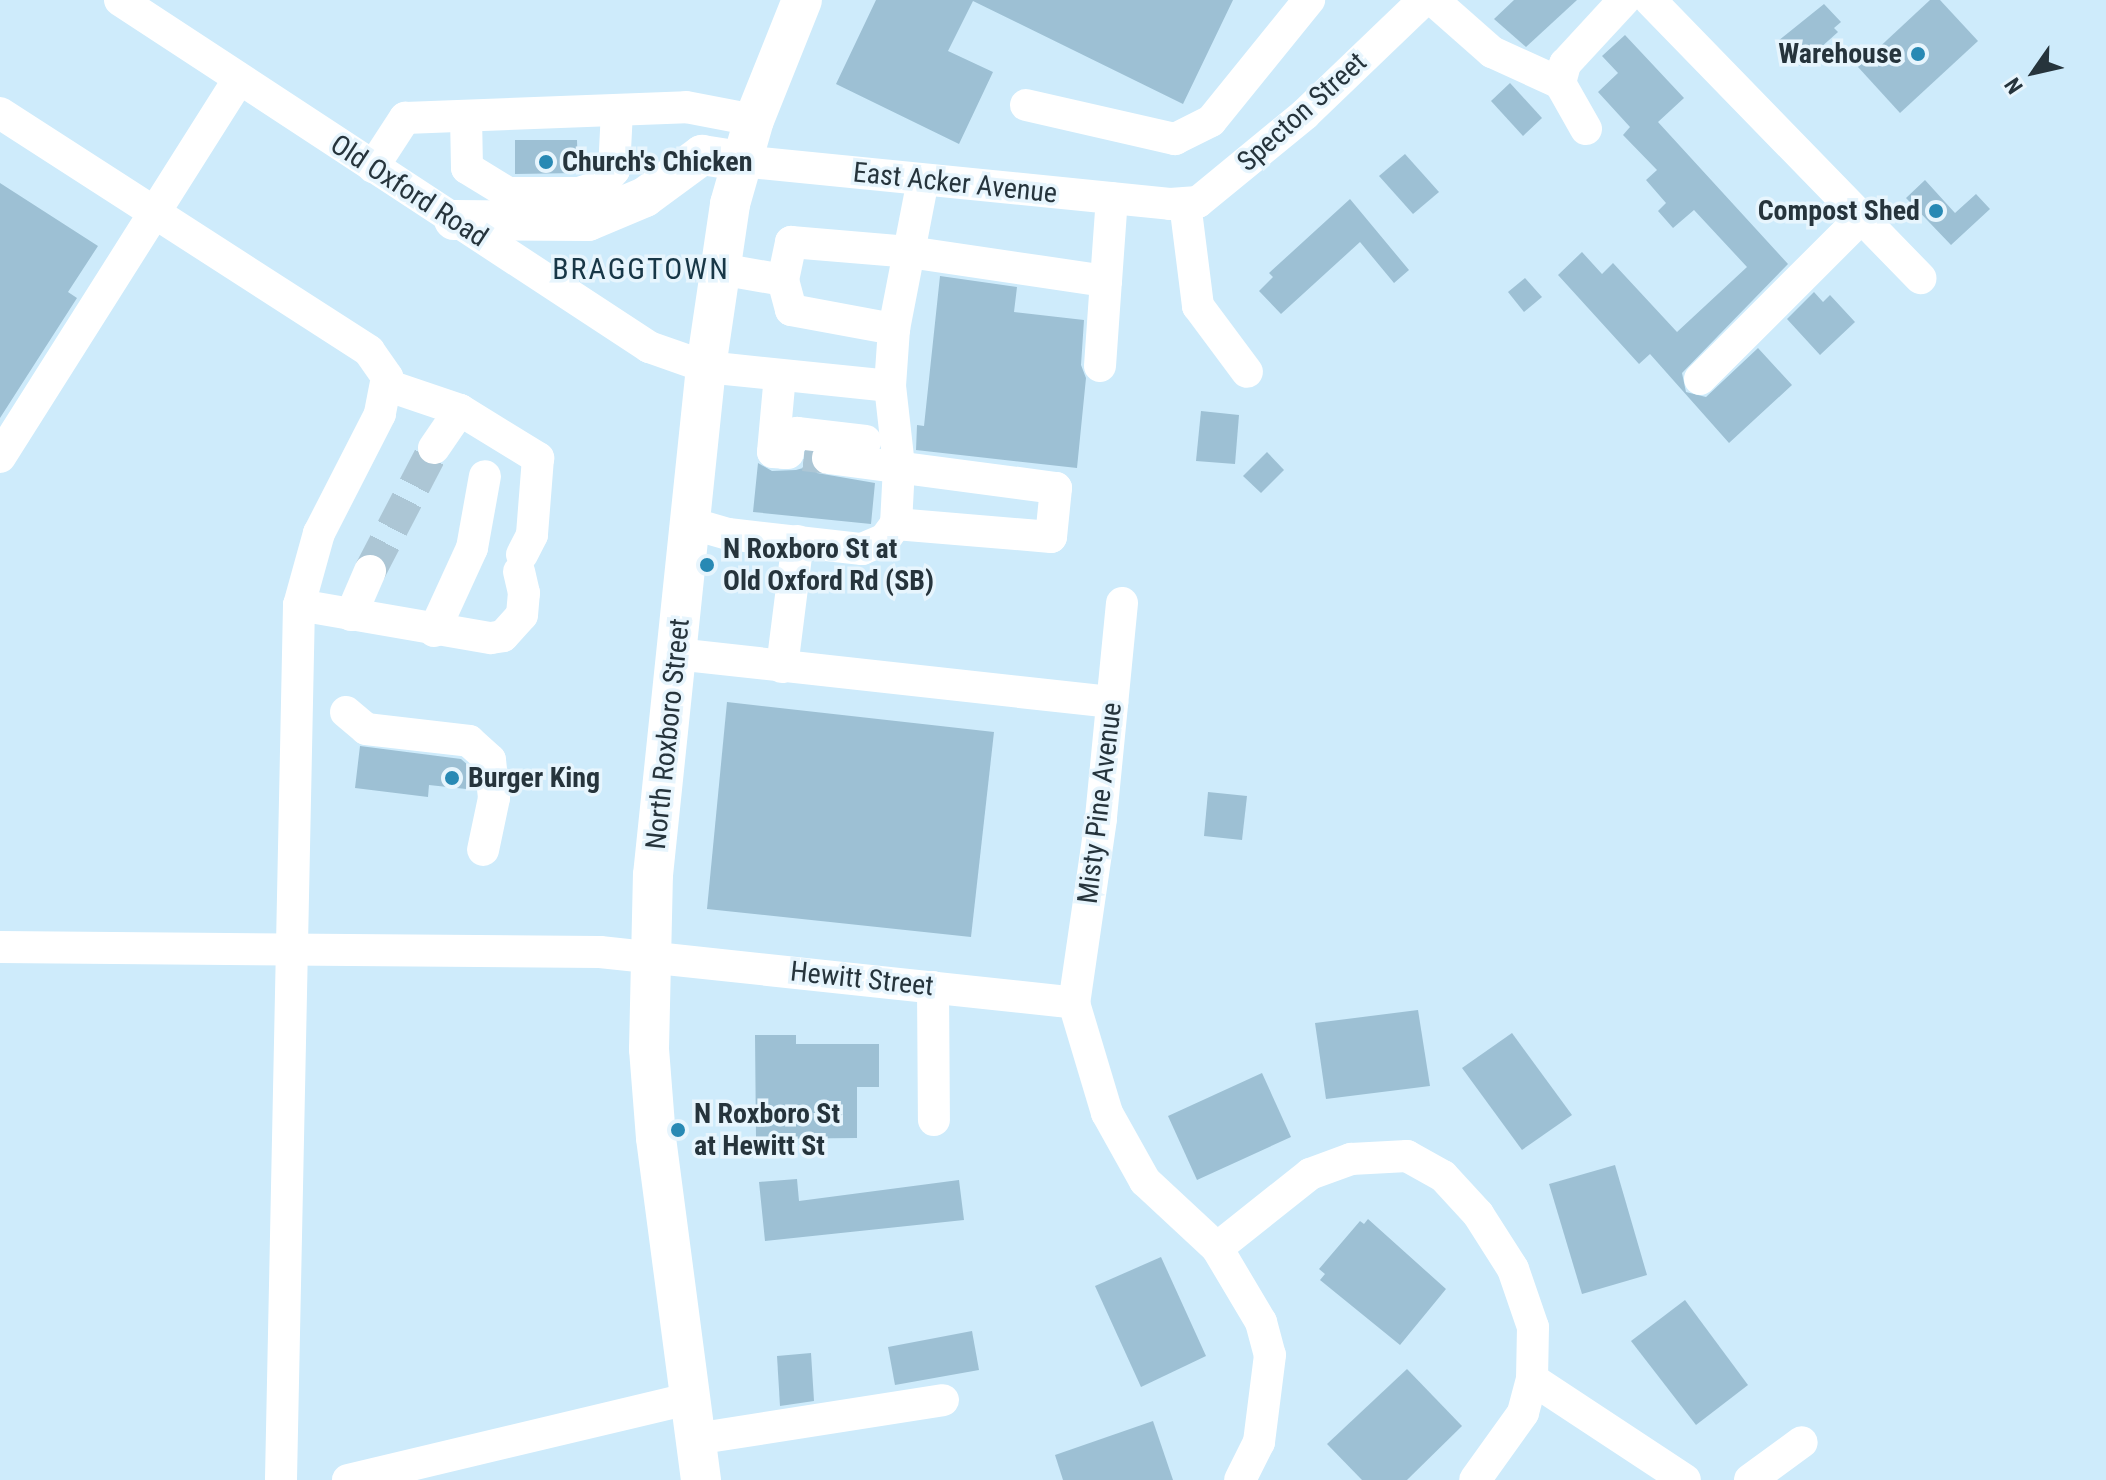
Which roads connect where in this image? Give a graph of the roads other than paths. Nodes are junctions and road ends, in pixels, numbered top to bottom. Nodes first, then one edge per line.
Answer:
1 (120, 0) edge
2 (802, 0) edge
3 (1309, 0) edge
4 (1424, 0) edge
5 (1433, 0) edge
6 (1624, 0) edge
7 (1650, 0) edge
8 (239, 79) junction
9 (1560, 83) junction
10 (1026, 105) dead end
11 (617, 110) junction
12 (0, 113) edge
13 (466, 116) junction
14 (754, 120) junction
15 (1586, 129) dead end
16 (741, 161) junction
17 (373, 167) junction
18 (923, 180) junction
19 (1112, 198) junction
20 (1177, 203) junction
21 (157, 213) junction
22 (1860, 219) junction
23 (454, 220) junction
24 (909, 252) junction
25 (720, 269) junction
26 (1920, 278) dead end
27 (783, 280) junction
28 (1106, 281) junction
29 (894, 329) junction
30 (1100, 366) dead end
31 (706, 367) junction
32 (1247, 372) dead end
33 (780, 375) junction
34 (1700, 379) dead end
35 (386, 385) junction
36 (890, 386) junction
37 (460, 410) junction
38 (434, 448) tunnel mouth
39 (805, 455) junction
40 (0, 457) edge
41 (893, 465) junction
42 (485, 476) dead end
43 (690, 523) junction
44 (896, 524) junction
45 (798, 541) junction
46 (370, 571) tunnel mouth
47 (1122, 603) dead end
48 (299, 605) junction
49 (351, 615) junction
50 (434, 631) junction
51 (676, 654) junction
52 (782, 667) junction
53 (1112, 702) junction
54 (346, 712) dead end
55 (483, 850) dead end
56 (0, 947) edge
57 (292, 951) junction
58 (649, 955) junction
59 (933, 987) junction
60 (1074, 1003) junction
61 (934, 1120) dead end
62 (1217, 1248) junction
63 (1532, 1379) junction
64 (689, 1399) junction
65 (943, 1400) dead end
66 (695, 1439) junction
67 (1802, 1442) dead end
68 (381, 1476) edge
69 (281, 1480) edge
70 (348, 1480) edge
71 (701, 1480) edge
72 (1240, 1480) edge
73 (1475, 1480) edge
74 (1685, 1480) edge
75 (1750, 1480) edge

1 - 8 street, Old Oxford Road
2 - 14 main road, North Roxboro Street
3 - 10 street
4 - 20 street, Specton Street
5 - 9 street
6 - 9 street
7 - 22 street
8 - 17 street, Old Oxford Road
8 - 21 street
9 - 15 street
11 - 13 street
11 - 13 street
11 - 14 street
12 - 21 street
13 - 17 street
14 - 16 main road, North Roxboro Street
16 - 18 street, East Acker Avenue
16 - 23 main road
16 - 25 main road, North Roxboro Street
17 - 23 street, Old Oxford Road
18 - 19 street, East Acker Avenue
18 - 24 street
19 - 20 street, East Acker Avenue
19 - 28 street
20 - 32 street
21 - 35 street
21 - 40 street
22 - 26 street
22 - 34 street
23 - 31 street, Old Oxford Road
24 - 27 street
24 - 28 street
24 - 29 street
25 - 27 street
25 - 31 main road, North Roxboro Street
27 - 29 street
28 - 30 street
29 - 36 street
31 - 33 street, Old Oxford Road
31 - 43 main road, North Roxboro Street
33 - 36 street, Old Oxford Road
33 - 39 street
35 - 37 street
35 - 48 street
36 - 41 street
37 - 38 street
37 - 50 street
39 - 41 street
39 - 41 street
41 - 44 street
41 - 44 street
42 - 50 street
43 - 45 street
43 - 51 main road, North Roxboro Street
44 - 45 street
45 - 52 street
46 - 49 street
47 - 53 street, Misty Pine Avenue
48 - 49 street
48 - 57 street
49 - 50 street
51 - 52 street
51 - 58 main road, North Roxboro Street
52 - 53 street
53 - 60 street, Misty Pine Avenue
54 - 55 street
56 - 57 street, Hewitt Street
57 - 58 street, Hewitt Street
57 - 69 street
58 - 59 street, Hewitt Street
58 - 64 main road, North Roxboro Street
59 - 60 street, Hewitt Street
59 - 61 street
60 - 62 street
62 - 63 street
62 - 72 street
63 - 73 street
63 - 74 street
64 - 66 main road, North Roxboro Street
64 - 68 street
65 - 66 street
66 - 71 main road, North Roxboro Street
67 - 75 street
68 - 70 street

